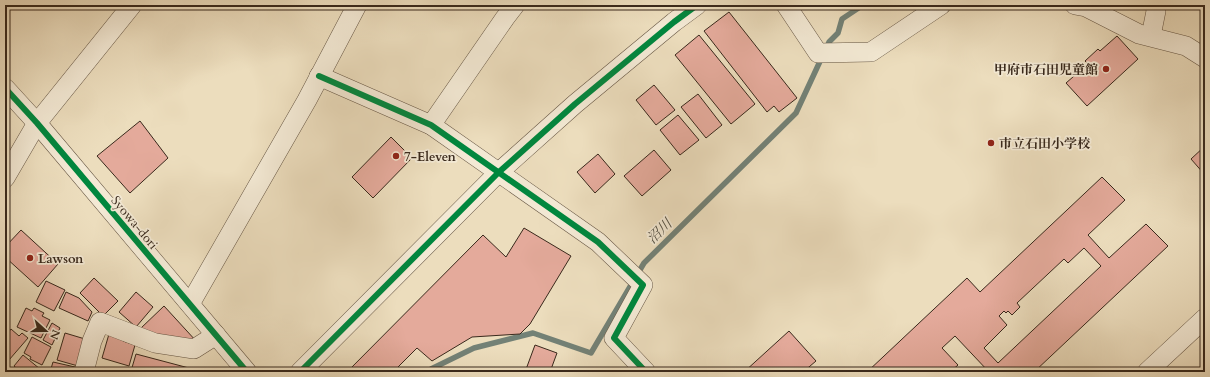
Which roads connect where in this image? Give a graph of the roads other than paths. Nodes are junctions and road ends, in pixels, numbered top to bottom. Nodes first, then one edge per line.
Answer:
1 (132, 5) edge
2 (357, 5) edge
3 (516, 5) edge
4 (697, 5) edge
5 (786, 5) edge
6 (940, 5) edge
7 (1075, 5) edge
8 (1155, 5) edge
9 (1151, 36) junction
10 (1205, 58) edge
11 (319, 76) junction
12 (5, 88) edge
13 (37, 123) junction
14 (431, 125) junction
15 (499, 172) junction
16 (5, 178) edge
17 (190, 304) junction
18 (1205, 318) edge
19 (216, 335) junction
20 (626, 363) edge
21 (84, 372) edge
22 (247, 372) edge
23 (300, 372) edge
24 (646, 372) edge
25 (1147, 372) edge

1 - 13 street
2 - 11 street
3 - 14 street
4 - 15 street
5 - 6 street
7 - 9 street
8 - 9 street
9 - 10 street
11 - 14 street
11 - 17 street
12 - 13 street, Syowa-dori
13 - 16 street
13 - 17 street, Syowa-dori
14 - 15 street
15 - 20 street
15 - 23 street
17 - 19 street, Syowa-dori
18 - 25 street
19 - 21 street
19 - 22 street, Syowa-dori
20 - 24 street

